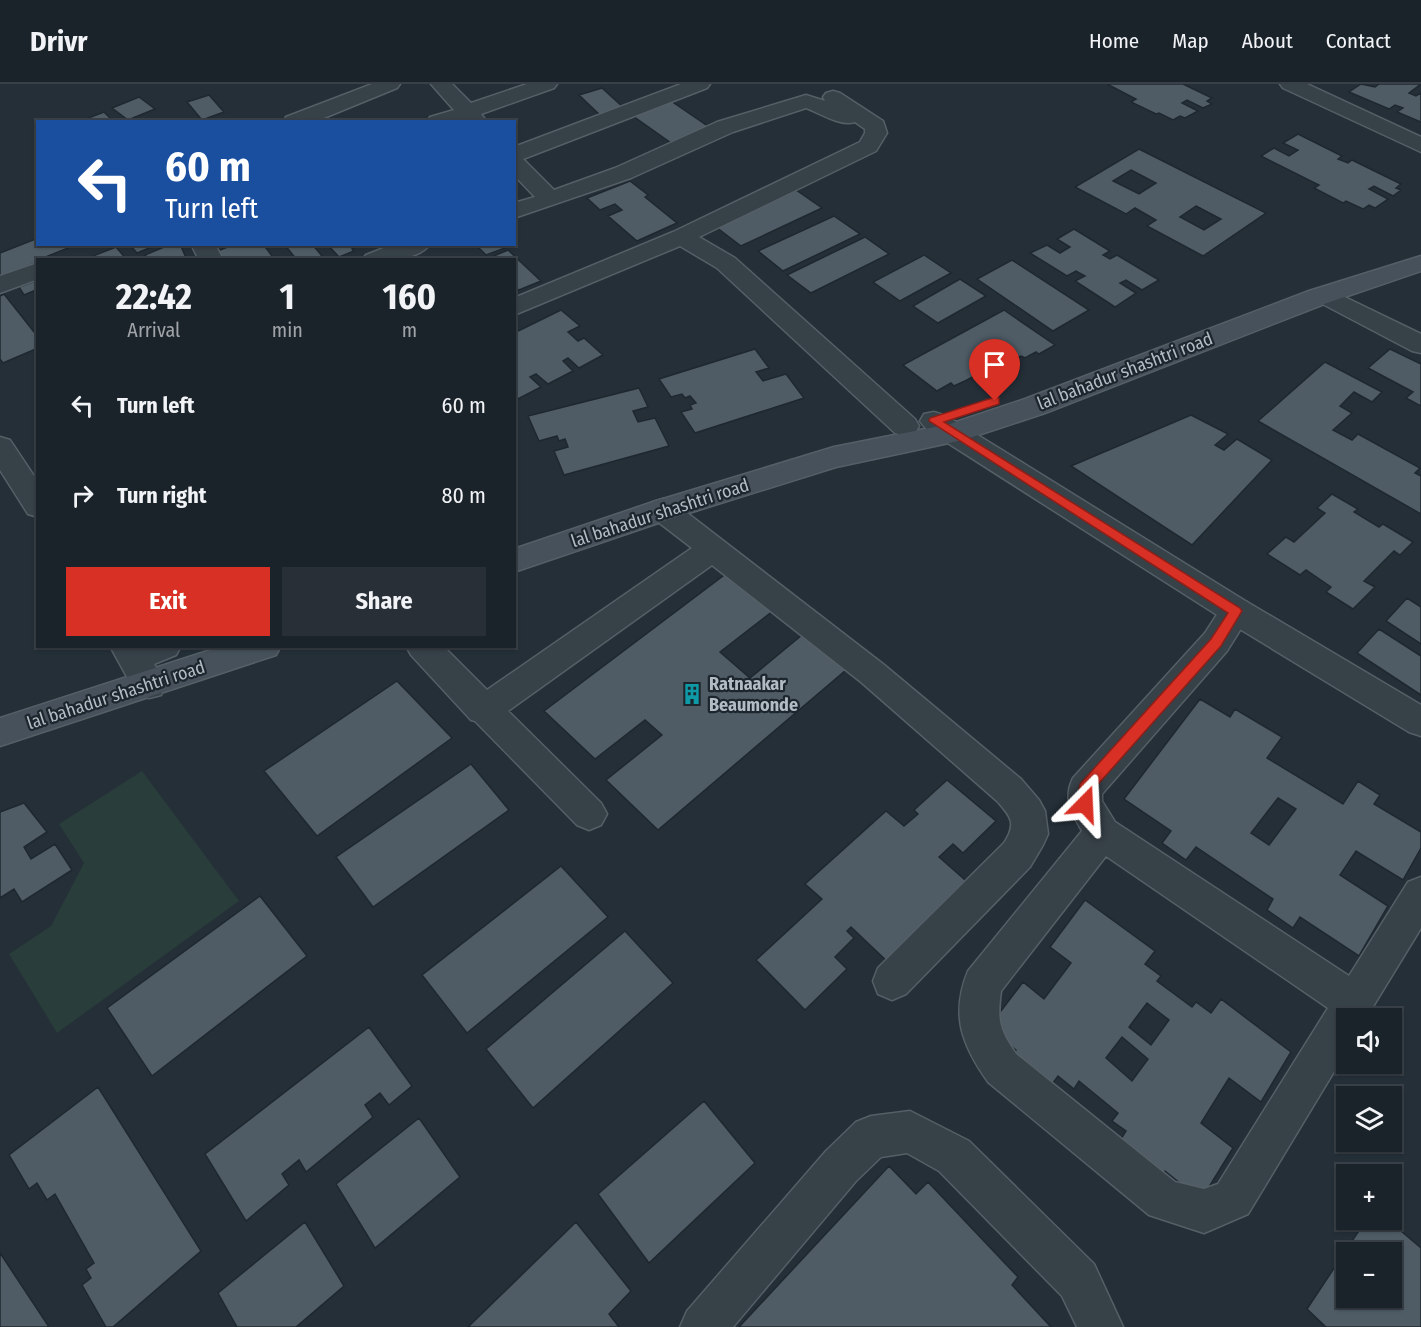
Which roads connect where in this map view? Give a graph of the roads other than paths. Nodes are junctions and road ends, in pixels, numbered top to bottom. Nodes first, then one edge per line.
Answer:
1 (390, 84) edge
2 (441, 84) edge
3 (547, 84) edge
4 (700, 84) edge
5 (814, 84) edge
6 (1290, 84) edge
7 (472, 116) edge
8 (847, 118) dead end
9 (299, 120) edge
10 (449, 120) edge
11 (1421, 145) edge
12 (516, 154) edge
13 (516, 164) edge
14 (549, 199) junction
15 (516, 210) edge
16 (681, 237) junction
17 (1421, 245) edge
18 (412, 246) edge
19 (380, 258) edge
20 (1421, 263) edge
21 (36, 271) edge
22 (0, 285) edge
23 (1324, 295) junction
24 (516, 306) edge
25 (1421, 345) edge
26 (905, 426) junction
27 (944, 427) junction
28 (0, 447) edge
29 (36, 503) edge
30 (663, 510) junction
31 (516, 541) edge
32 (713, 549) junction
33 (516, 560) edge
34 (1236, 611) junction
35 (162, 648) edge
36 (198, 648) edge
37 (251, 648) edge
38 (424, 648) edge
39 (137, 664) edge
40 (483, 710) junction
41 (0, 711) edge
42 (1421, 722) edge
43 (0, 732) edge
44 (589, 814) dead end
45 (1102, 832) junction
46 (1421, 894) edge
47 (892, 981) dead end
48 (1353, 1002) junction
49 (703, 1327) edge
50 (1100, 1327) edge

1 - 9 street
2 - 7 street
3 - 7 street
4 - 12 street
5 - 16 street
6 - 11 street
7 - 10 street
8 - 14 street
13 - 14 street
14 - 15 street
16 - 24 street
16 - 26 street
17 - 27 main road
18 - 19 street
20 - 23 main road, lal bahadur shashtri road
21 - 22 street
23 - 25 street
23 - 27 main road, lal bahadur shashtri road
26 - 27 main road
26 - 31 main road
27 - 30 main road, lal bahadur shashtri road
27 - 34 street
28 - 29 street
30 - 32 street
30 - 33 main road, lal bahadur shashtri road
32 - 40 street
32 - 47 street
34 - 42 street
34 - 45 street
35 - 39 street
36 - 39 main road
37 - 39 main road, lal bahadur shashtri road
38 - 40 street
39 - 41 main road
39 - 43 main road, lal bahadur shashtri road
40 - 44 street
45 - 48 street
45 - 48 street
46 - 48 street
49 - 50 street

